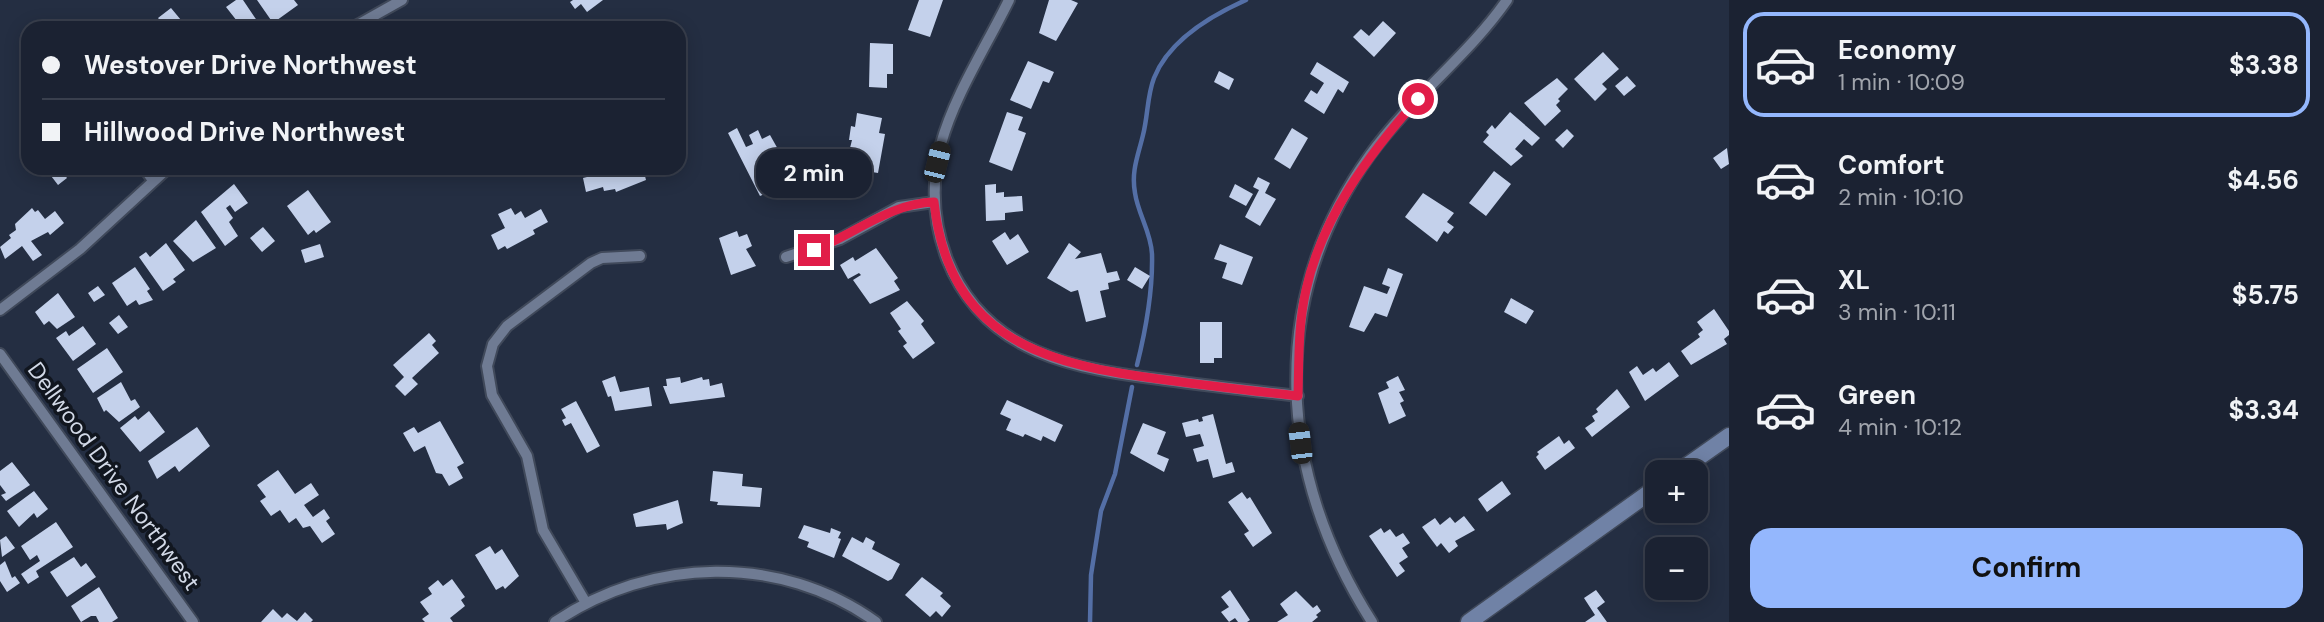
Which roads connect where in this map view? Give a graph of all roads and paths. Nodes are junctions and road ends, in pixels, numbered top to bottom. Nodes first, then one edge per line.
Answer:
1 (402, 0) edge
2 (1009, 0) edge
3 (1507, 0) edge
4 (364, 21) edge
5 (146, 175) edge
6 (161, 175) edge
7 (152, 183) junction
8 (934, 202) junction
9 (640, 256) dead end
10 (786, 257) dead end
11 (0, 310) edge
12 (0, 354) edge
13 (1298, 396) junction
14 (1729, 436) edge
15 (1695, 460) edge
16 (1645, 496) edge
17 (586, 603) junction
18 (193, 622) edge
19 (555, 622) edge
20 (876, 622) edge
21 (1372, 622) edge
22 (1469, 622) edge

1 - 4 street
2 - 8 street
3 - 13 street
5 - 7 lane
6 - 7 street
7 - 11 street
8 - 10 street
8 - 13 street
9 - 17 street
12 - 18 street, Dellwood Drive Northwest
13 - 21 street
14 - 15 street
16 - 22 street
17 - 19 street
17 - 20 street

